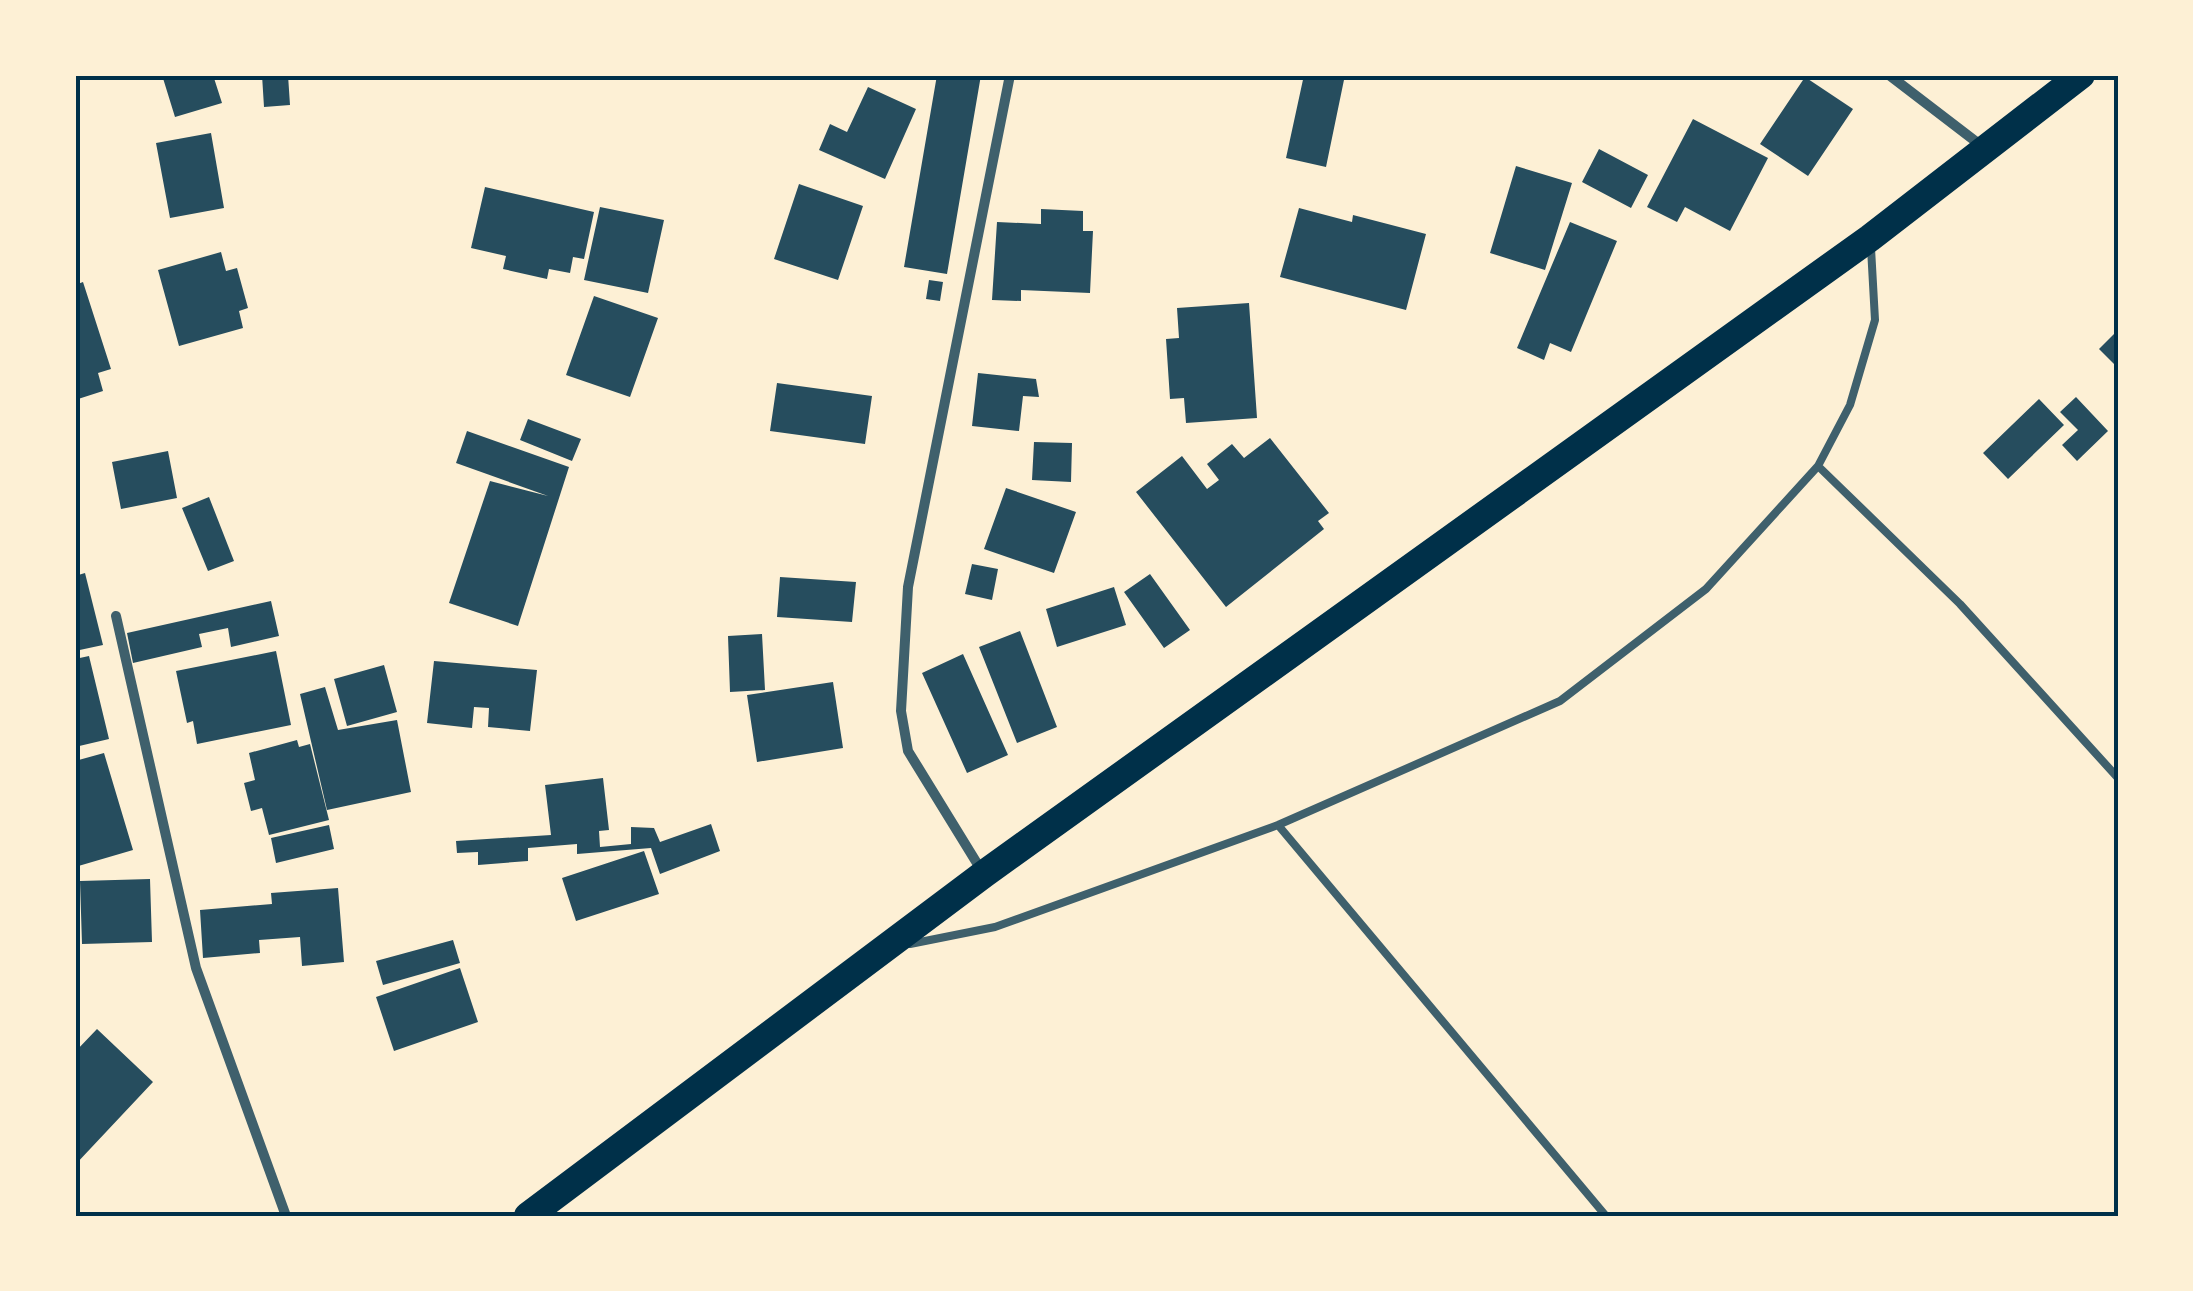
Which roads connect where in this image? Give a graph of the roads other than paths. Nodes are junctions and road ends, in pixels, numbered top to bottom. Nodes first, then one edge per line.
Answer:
1 (1010, 75) edge
2 (1889, 75) edge
3 (2082, 75) edge
4 (1984, 148) junction
5 (1870, 238) junction
6 (1818, 466) junction
7 (116, 616) dead end
8 (2118, 778) edge
9 (1278, 825) junction
10 (984, 874) junction
11 (884, 949) junction
12 (286, 1216) edge
13 (528, 1216) edge
14 (1606, 1216) edge

1 - 10 street
2 - 4 street
3 - 4 highway
4 - 5 highway
5 - 6 lane
5 - 10 highway
6 - 8 lane
6 - 9 lane
7 - 12 street
9 - 11 lane
9 - 14 lane
10 - 11 highway
11 - 13 highway

